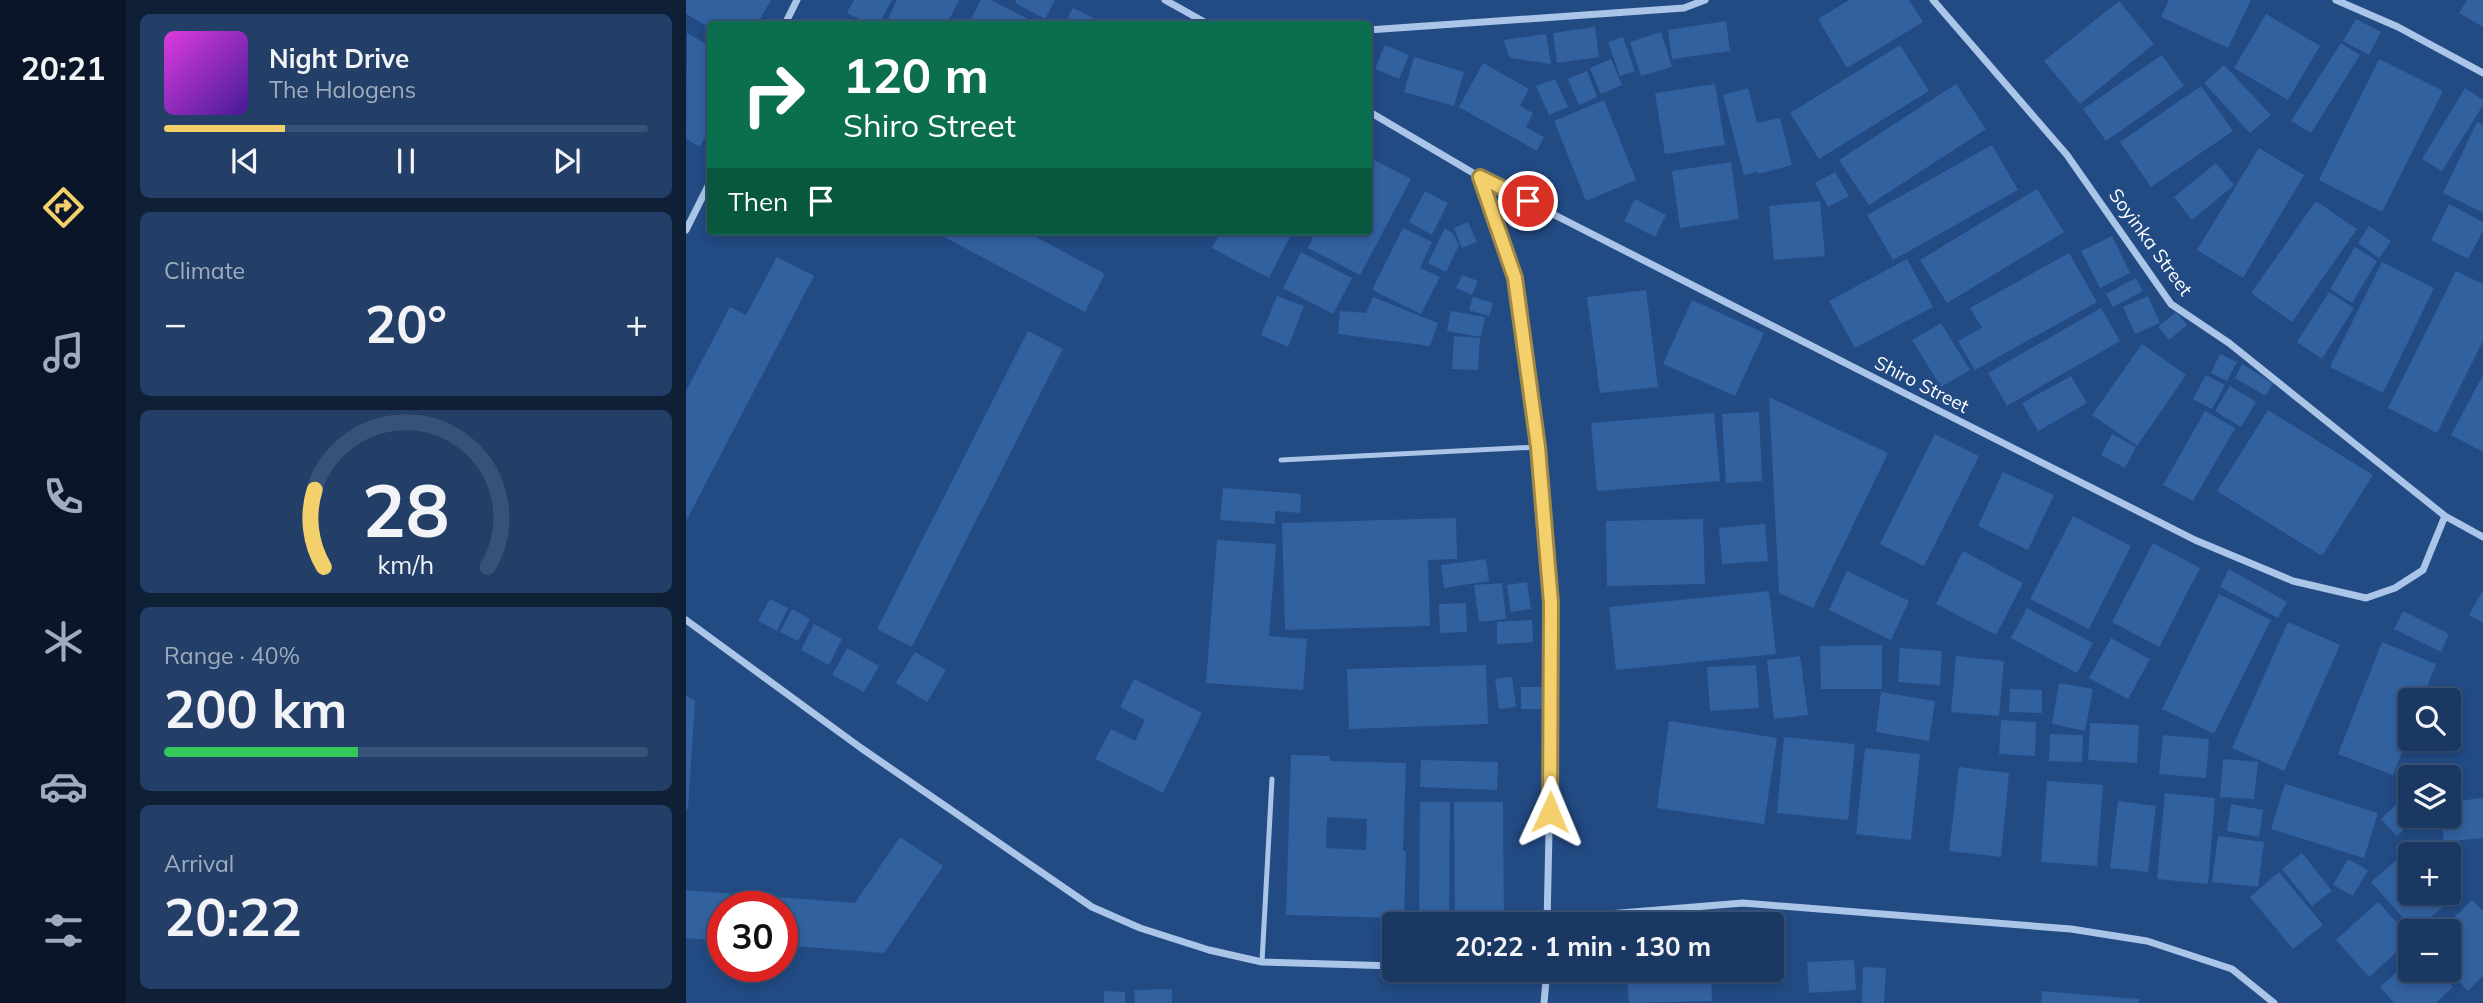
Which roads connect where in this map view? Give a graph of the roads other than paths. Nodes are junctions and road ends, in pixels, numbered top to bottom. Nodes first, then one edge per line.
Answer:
1 (797, 0) edge
2 (1166, 0) edge
3 (1705, 0) edge
4 (1933, 0) edge
5 (2336, 0) edge
6 (786, 21) edge
7 (1203, 21) edge
8 (1372, 30) edge
9 (2483, 73) edge
10 (1372, 113) edge
11 (1480, 177) junction
12 (707, 188) edge
13 (686, 230) edge
14 (1538, 447) junction
15 (1281, 460) dead end
16 (2445, 516) junction
17 (2483, 537) edge
18 (686, 620) edge
19 (1272, 779) dead end
20 (1547, 912) edge
21 (1645, 912) edge
22 (1262, 962) junction
23 (1382, 966) edge
24 (1546, 982) edge
25 (1544, 1003) edge
26 (2274, 1003) edge

1 - 6 street
2 - 7 street
3 - 8 street
4 - 16 street, Soyinka Street
5 - 9 street
10 - 11 street, Shiro Street
11 - 14 street
11 - 16 street, Shiro Street
12 - 13 street
14 - 15 lane
14 - 20 street
16 - 17 street, Soyinka Street
18 - 22 street
19 - 22 lane
21 - 26 street
22 - 23 street
24 - 25 street

